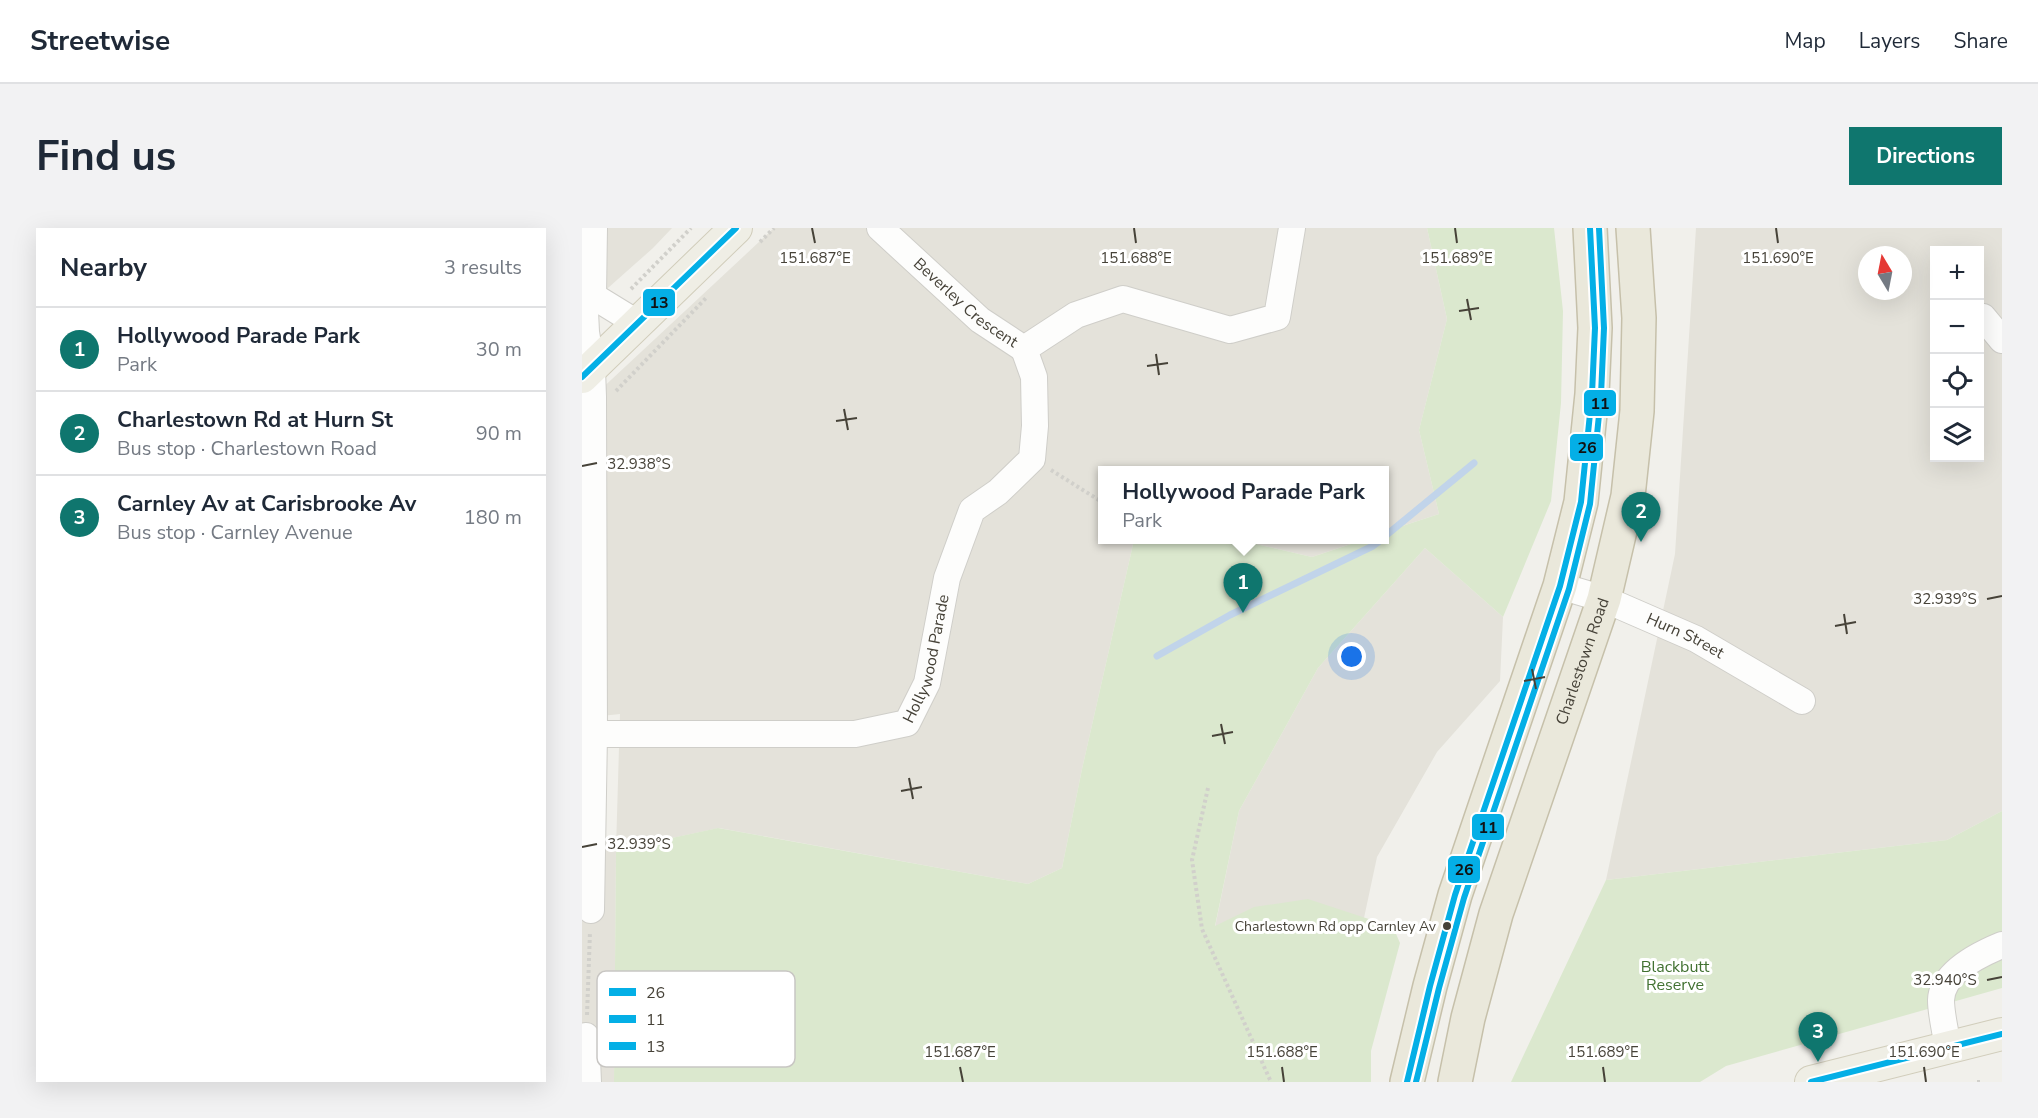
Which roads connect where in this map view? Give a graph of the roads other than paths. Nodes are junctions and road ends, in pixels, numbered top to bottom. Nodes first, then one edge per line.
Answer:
1 (594, 228) edge
2 (880, 228) edge
3 (1292, 228) edge
4 (1590, 228) edge
5 (1633, 228) edge
6 (747, 236) edge
7 (588, 298) edge
8 (1984, 317) edge
9 (637, 323) junction
10 (2002, 340) edge
11 (1024, 349) junction
12 (587, 373) edge
13 (1560, 586) junction
14 (1604, 599) junction
15 (1802, 701) dead end
16 (594, 734) junction
17 (591, 910) road end
18 (2002, 945) edge
19 (2002, 1034) edge
20 (586, 1036) road end
21 (1948, 1048) junction
22 (588, 1082) edge
23 (1407, 1082) edge
24 (1455, 1082) edge
25 (1811, 1082) edge

1 - 7 street
2 - 11 street, Beverley Crescent
3 - 11 street, Beverley Crescent
4 - 13 highway
5 - 14 highway, Charlestown Road
6 - 9 main road
7 - 9 street
7 - 12 street
8 - 10 street
9 - 12 main road
11 - 16 street, Hollywood Parade
12 - 16 street
13 - 14 street, Hurn Street
13 - 23 highway
14 - 15 street, Hurn Street
14 - 24 highway, Charlestown Road
16 - 17 street
18 - 21 street
19 - 21 main road
20 - 22 street
21 - 25 main road

